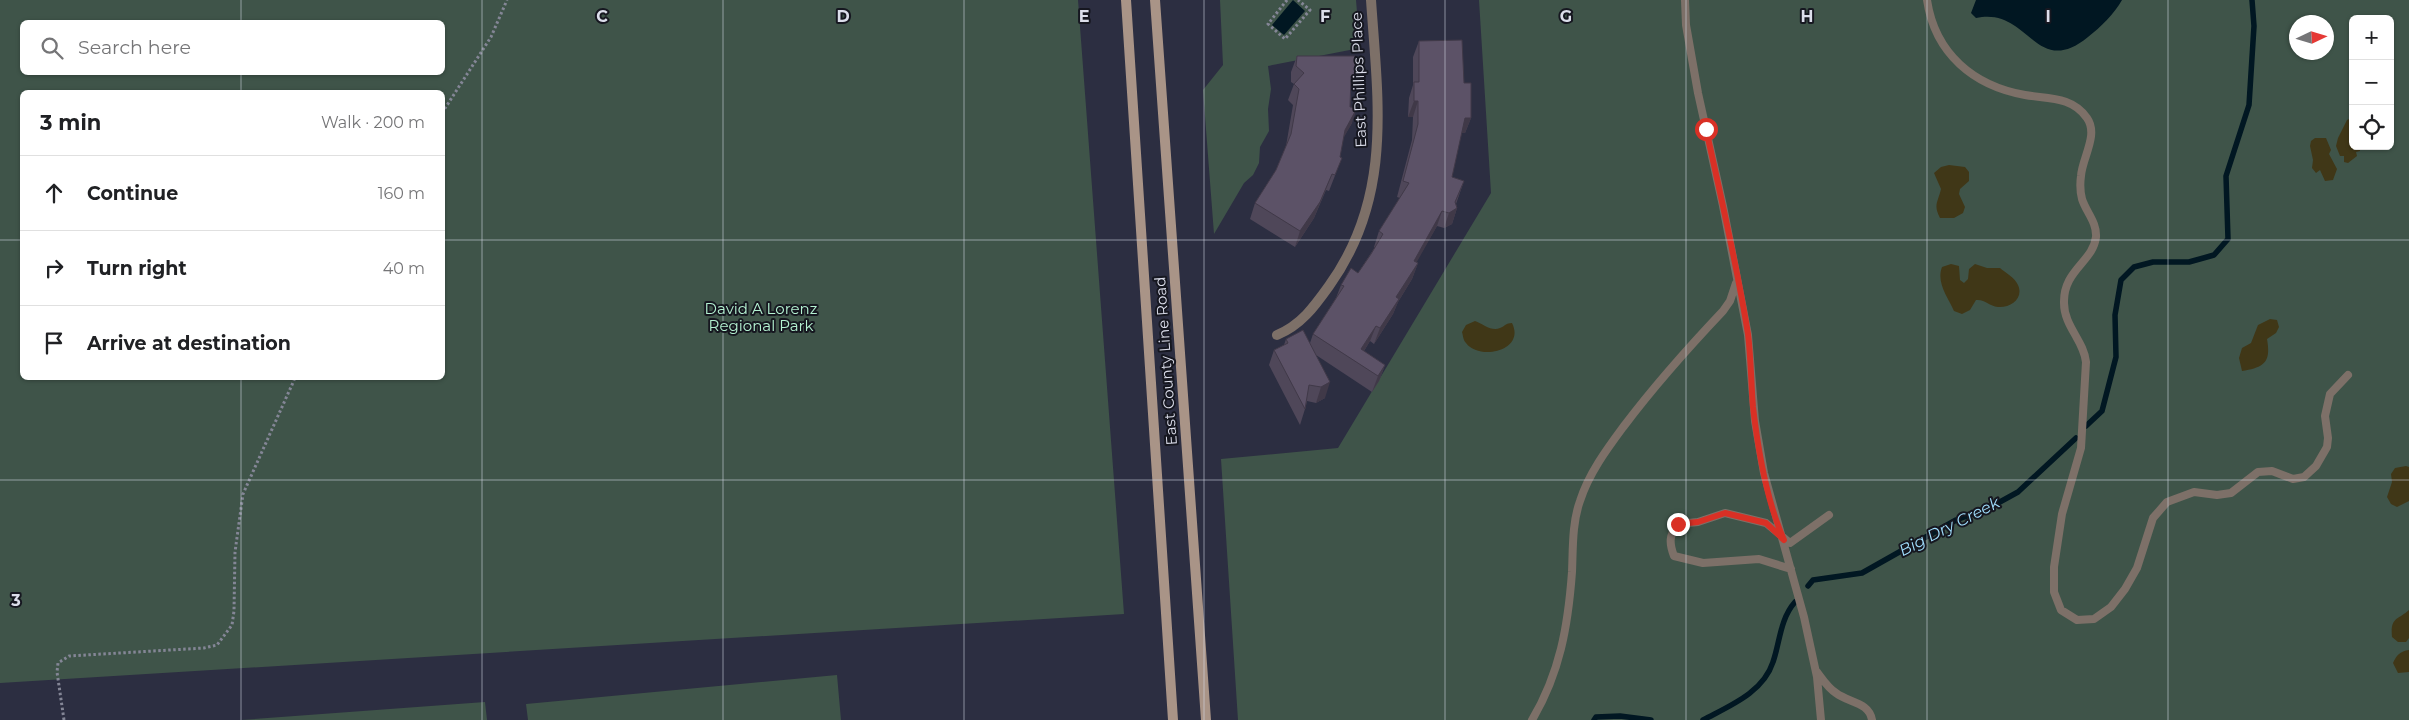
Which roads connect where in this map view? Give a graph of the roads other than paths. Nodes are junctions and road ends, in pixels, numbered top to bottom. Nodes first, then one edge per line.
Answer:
1 (1126, 0) edge
2 (1155, 0) edge
3 (1371, 0) edge
4 (1685, 0) edge
5 (1927, 0) edge
6 (1736, 274) junction
7 (1743, 310) junction
8 (1723, 311) junction
9 (1277, 336) dead end
10 (2348, 376) dead end
11 (1829, 515) dead end
12 (1784, 540) junction
13 (1791, 569) junction
14 (1815, 669) junction
15 (1822, 719) edge
16 (1173, 720) edge
17 (1206, 720) edge
18 (1532, 720) edge
19 (1872, 720) edge

1 - 16 main road, East County Line Road
2 - 17 main road, East County Line Road
3 - 9 street, East Phillips Place
4 - 6 lane
5 - 10 lane
6 - 7 lane
6 - 8 lane
7 - 8 lane
7 - 12 lane
8 - 18 lane
11 - 12 lane
12 - 13 lane
12 - 13 lane
13 - 14 lane
14 - 15 lane
14 - 19 lane

